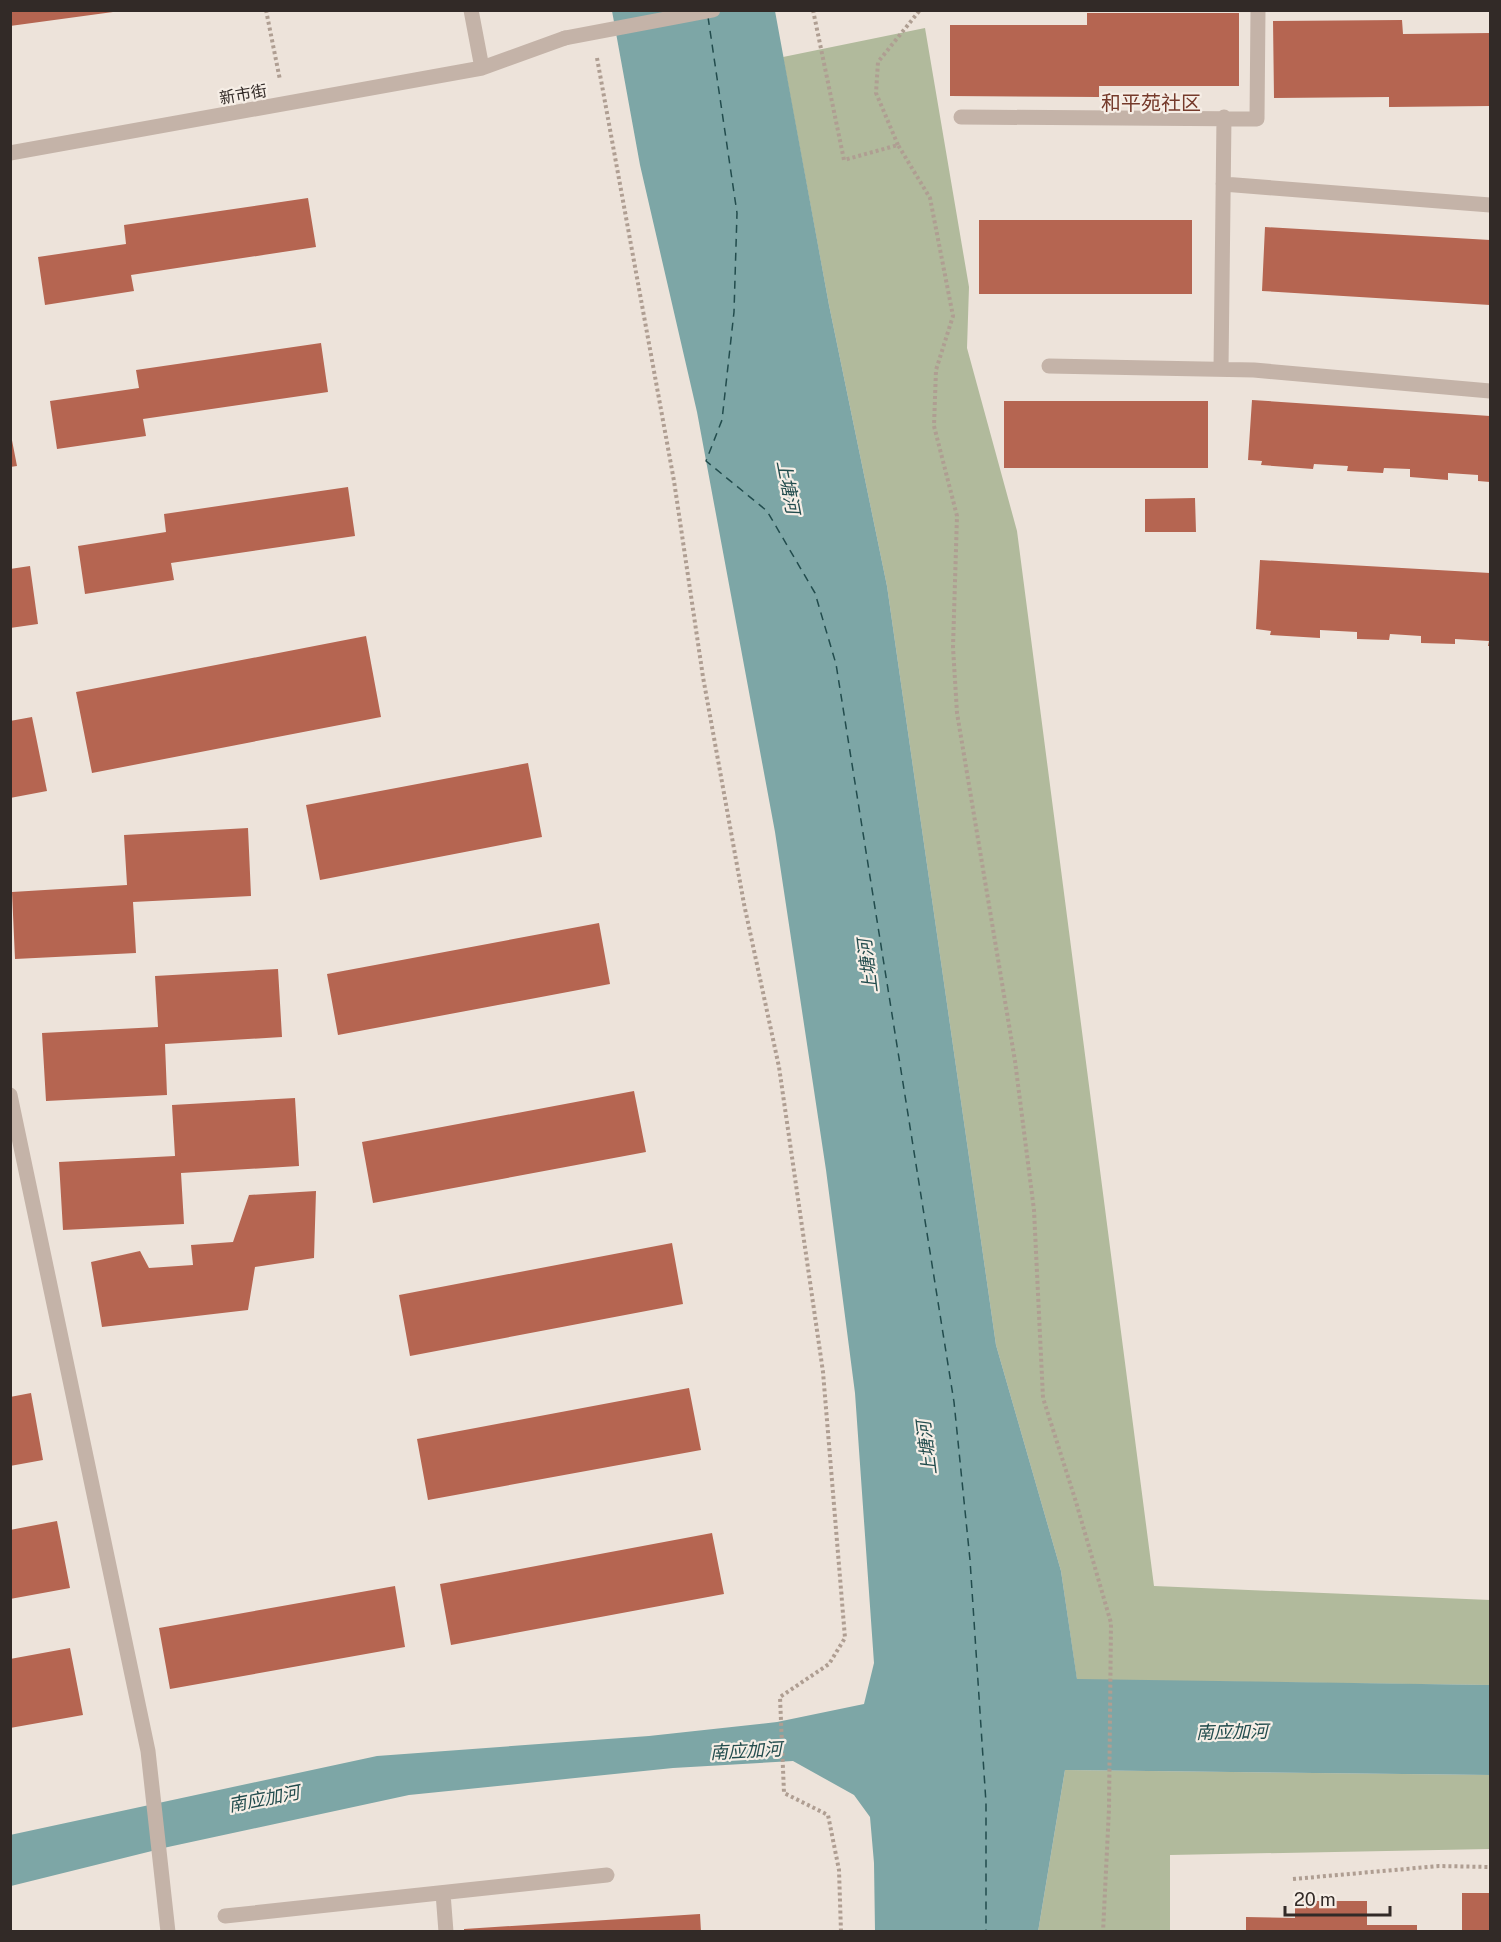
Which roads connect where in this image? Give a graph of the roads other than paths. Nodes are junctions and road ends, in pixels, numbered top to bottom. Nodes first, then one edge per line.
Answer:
1 (471, 10) edge
2 (713, 10) edge
3 (1258, 10) edge
4 (482, 68) junction
5 (961, 117) dead end
6 (1224, 117) junction
7 (10, 153) edge
8 (1223, 184) junction
9 (1491, 205) edge
10 (1049, 366) dead end
11 (1221, 369) junction
12 (1491, 391) edge
13 (10, 1095) edge
14 (607, 1875) dead end
15 (443, 1893) junction
16 (225, 1916) dead end
17 (168, 1932) edge
18 (446, 1932) edge

1 - 4 street
2 - 4 street, 新市街, bridge
3 - 6 street
4 - 7 street, 新市街
5 - 6 street
6 - 8 street
8 - 9 street
8 - 11 street
10 - 11 street
11 - 12 street
13 - 17 street
14 - 15 street
15 - 16 street
15 - 18 street

